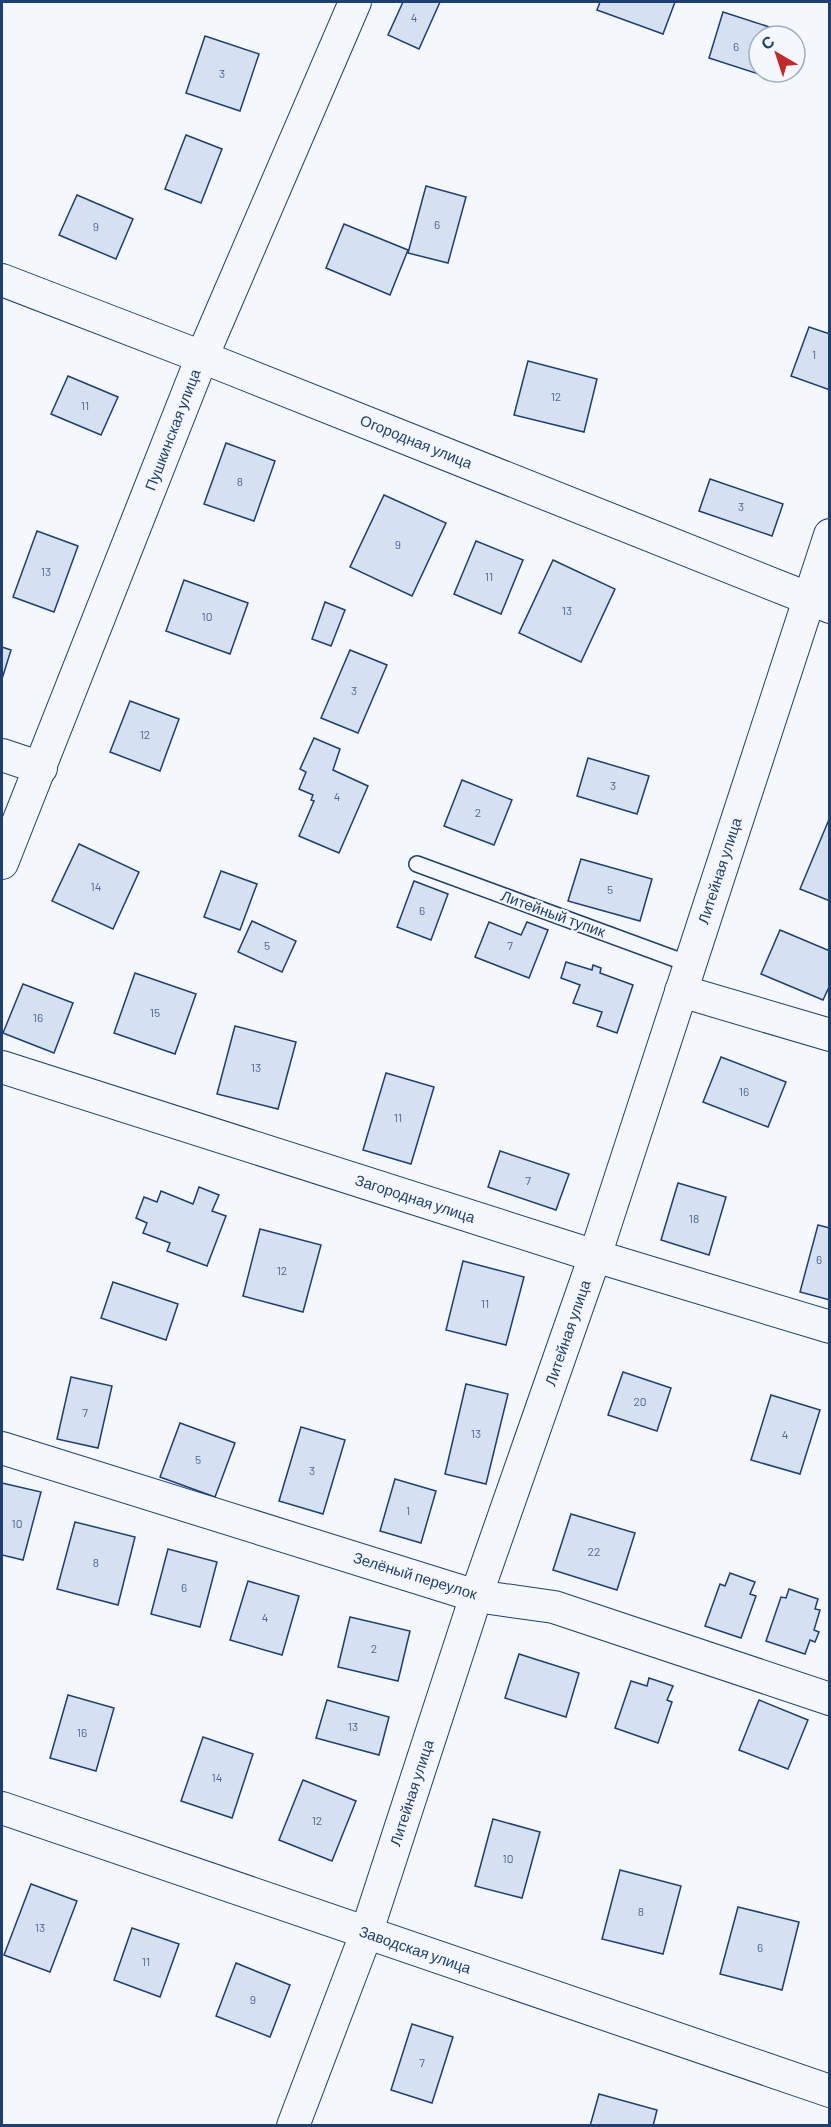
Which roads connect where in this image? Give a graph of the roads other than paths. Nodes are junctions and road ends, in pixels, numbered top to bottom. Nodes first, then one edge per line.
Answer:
1 (356, 2) edge
2 (2, 280) edge
3 (202, 357) junction
4 (830, 535) edge
5 (819, 603) edge
6 (2, 755) edge
7 (40, 768) junction
8 (2, 863) edge
9 (417, 864) dead end
10 (685, 977) junction
11 (830, 1035) edge
12 (2, 1067) edge
13 (595, 1256) junction
14 (830, 1327) edge
15 (2, 1448) edge
16 (476, 1596) junction
17 (830, 1699) edge
18 (2, 1808) edge
19 (366, 1934) junction
20 (830, 2091) edge
21 (293, 2126) edge

1 - 3 street, Пушкинская улица
2 - 3 street, Огородная улица
3 - 5 street, Огородная улица
3 - 7 street, Пушкинская улица
4 - 5 street, Литейная улица
5 - 10 street, Литейная улица
6 - 7 street
7 - 8 street, Пушкинская улица
9 - 10 lane, Литейный тупик
10 - 11 street
10 - 13 street, Литейная улица
12 - 13 street, Загородная улица
13 - 14 street, Загородная улица
13 - 16 street, Литейная улица
15 - 16 street, Зелёный переулок
16 - 17 street, Зелёный переулок
16 - 19 street, Литейная улица
18 - 19 street, Заводская улица
19 - 20 street, Заводская улица
19 - 21 street, Литейная улица

